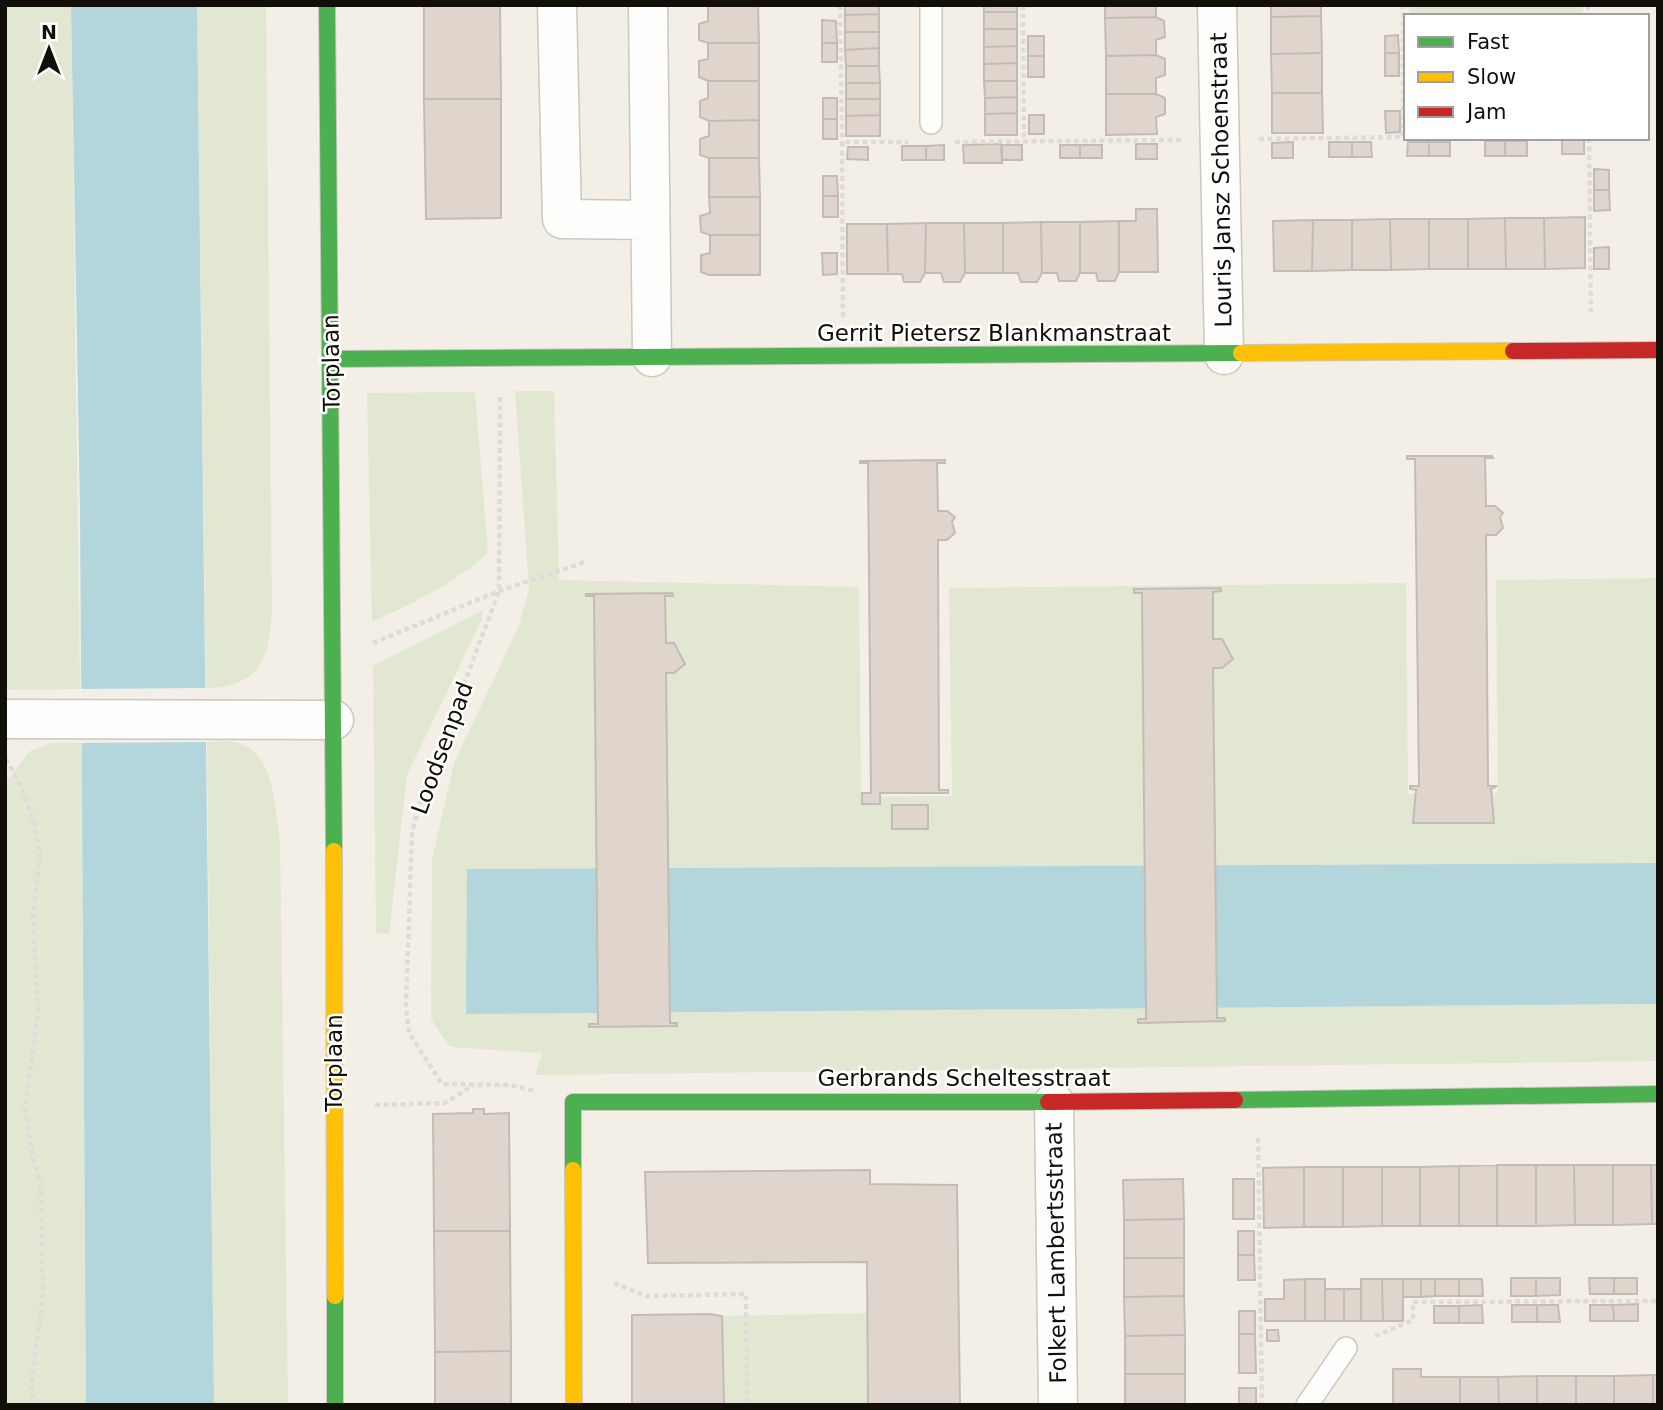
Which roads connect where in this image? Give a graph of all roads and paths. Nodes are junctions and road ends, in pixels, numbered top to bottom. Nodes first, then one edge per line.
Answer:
1 (327, 5) edge
2 (557, 5) edge
3 (648, 5) edge
4 (840, 5) edge
5 (930, 5) edge
6 (1023, 5) edge
7 (1217, 5) edge
8 (1403, 5) edge
9 (1404, 71) edge
10 (931, 123) dead end
11 (1404, 137) edge
12 (1220, 140) junction
13 (1588, 140) edge
14 (1024, 141) junction
15 (842, 142) junction
16 (918, 142) dead end
17 (944, 142) dead end
18 (650, 220) junction
19 (1658, 350) edge
20 (1591, 351) junction
21 (1224, 355) junction
22 (844, 356) junction
23 (500, 357) junction
24 (652, 357) junction
25 (331, 359) junction
26 (585, 562) dead end
27 (499, 591) junction
28 (333, 614) junction
29 (5, 719) edge
30 (334, 720) junction
31 (7, 761) dead end
32 (474, 1085) junction
33 (1658, 1094) edge
34 (1257, 1099) junction
35 (573, 1102) junction
36 (1054, 1102) junction
37 (334, 1106) junction
38 (573, 1284) junction
39 (1658, 1301) edge
40 (1346, 1348) joint
41 (35, 1405) edge
42 (335, 1405) edge
43 (574, 1405) edge
44 (747, 1405) edge
45 (1058, 1405) edge
46 (1262, 1405) edge
47 (1307, 1405) edge

1 - 25 street, Torplaan
2 - 18 street
3 - 18 street
4 - 15 path
5 - 10 lane
6 - 14 path
7 - 12 street, Louris Jansz Schoenstraat
8 - 9 path
11 - 12 path
12 - 14 path
12 - 21 street, Louris Jansz Schoenstraat
13 - 20 path
14 - 17 path
15 - 16 path
15 - 22 path
18 - 24 street
19 - 20 street, Gerrit Pietersz Blankmanstraat
20 - 21 street, Gerrit Pietersz Blankmanstraat
21 - 22 street, Gerrit Pietersz Blankmanstraat
22 - 24 street, Gerrit Pietersz Blankmanstraat
23 - 24 street, Gerrit Pietersz Blankmanstraat
23 - 25 street, Gerrit Pietersz Blankmanstraat
23 - 27 path, Loodsenpad
25 - 28 street, Torplaan
26 - 27 path
27 - 28 path
27 - 32 path, Loodsenpad
28 - 30 street, Torplaan
29 - 30 street
30 - 37 street, Torplaan
31 - 41 path
32 - 35 path, Loodsenpad
32 - 37 path
33 - 34 street, Gerbrands Scheltesstraat
34 - 36 street, Gerbrands Scheltesstraat
34 - 46 path
35 - 36 street, Gerbrands Scheltesstraat
35 - 38 street
36 - 45 street, Folkert Lambertsstraat
37 - 42 street, Torplaan
38 - 43 street
38 - 44 path
39 - 40 path
40 - 47 lane

